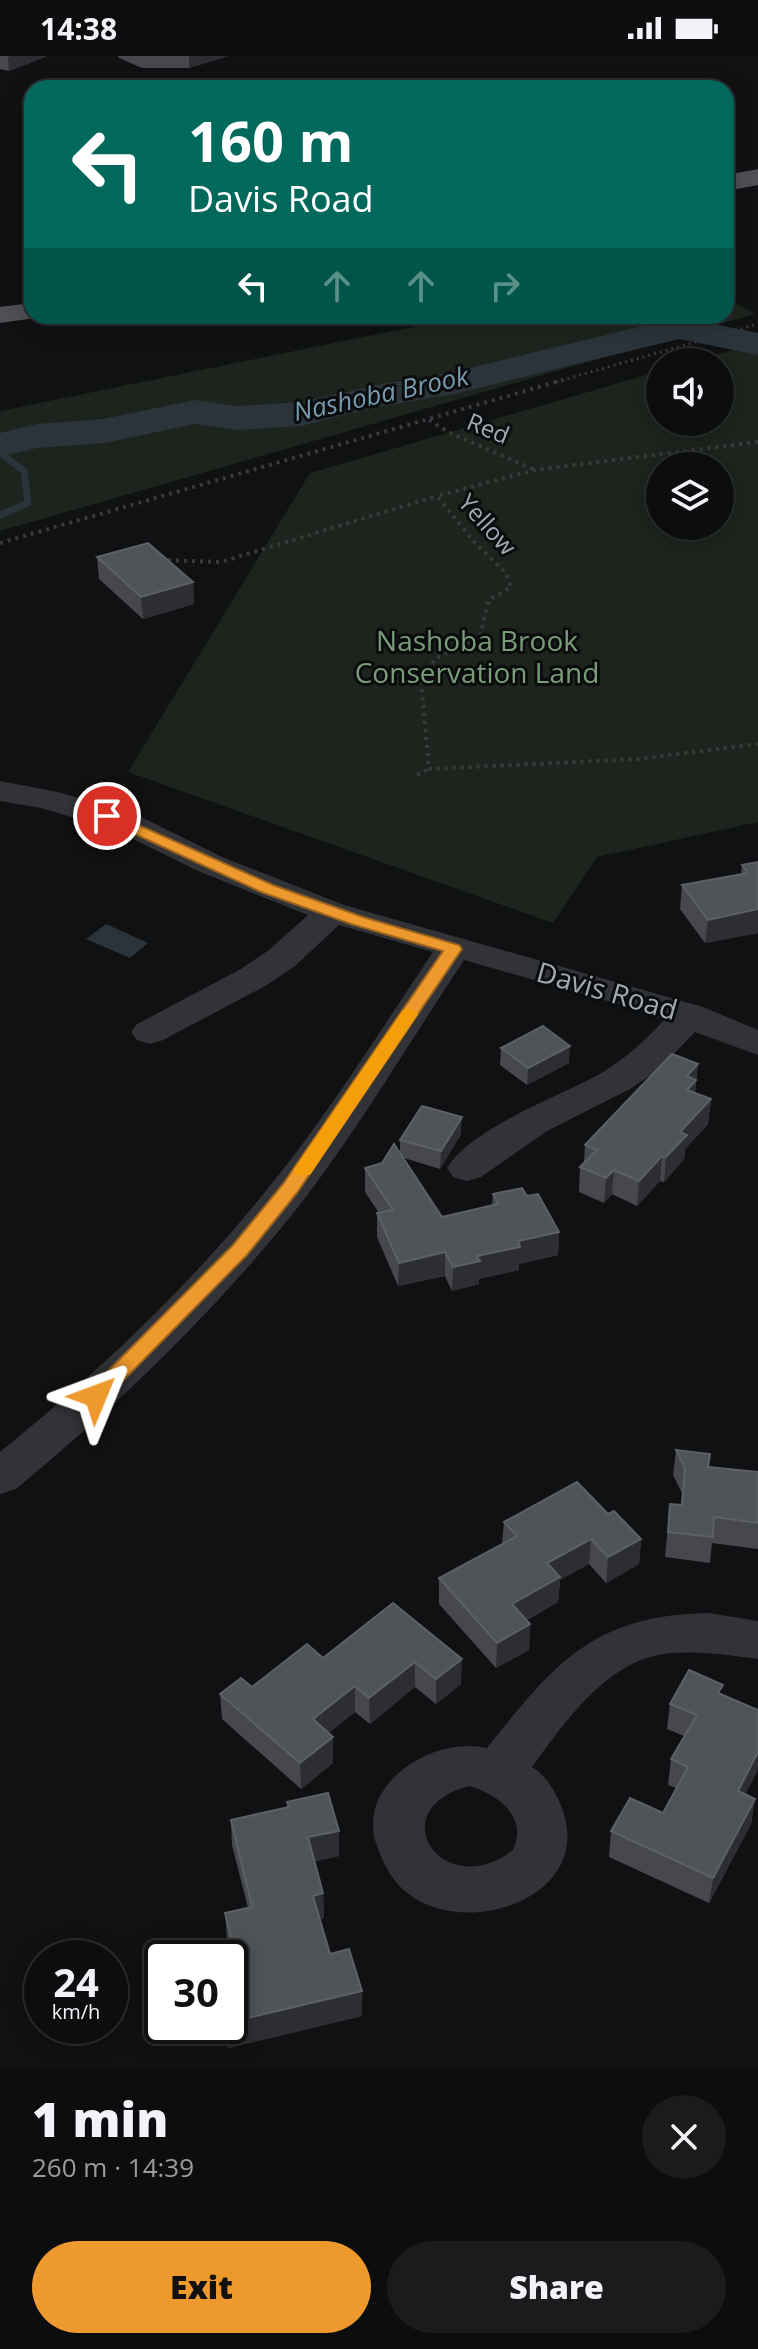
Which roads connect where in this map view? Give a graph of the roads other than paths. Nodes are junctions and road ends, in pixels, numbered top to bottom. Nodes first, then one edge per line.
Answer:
1 (758, 177) edge
2 (734, 182) edge
3 (24, 312) edge
4 (0, 315) edge
5 (0, 791) edge
6 (332, 912) junction
7 (453, 949) junction
8 (690, 1015) junction
9 (150, 1032) dead end
10 (758, 1043) edge
11 (467, 1168) dead end
12 (0, 1477) edge
13 (758, 1640) edge
14 (499, 1771) dead end

1 - 2 main road
3 - 4 main road
5 - 6 street, Davis Road
6 - 7 street, Davis Road
6 - 9 street
7 - 8 street, Davis Road
7 - 12 street
8 - 10 street, Davis Road
8 - 11 street
13 - 14 street

